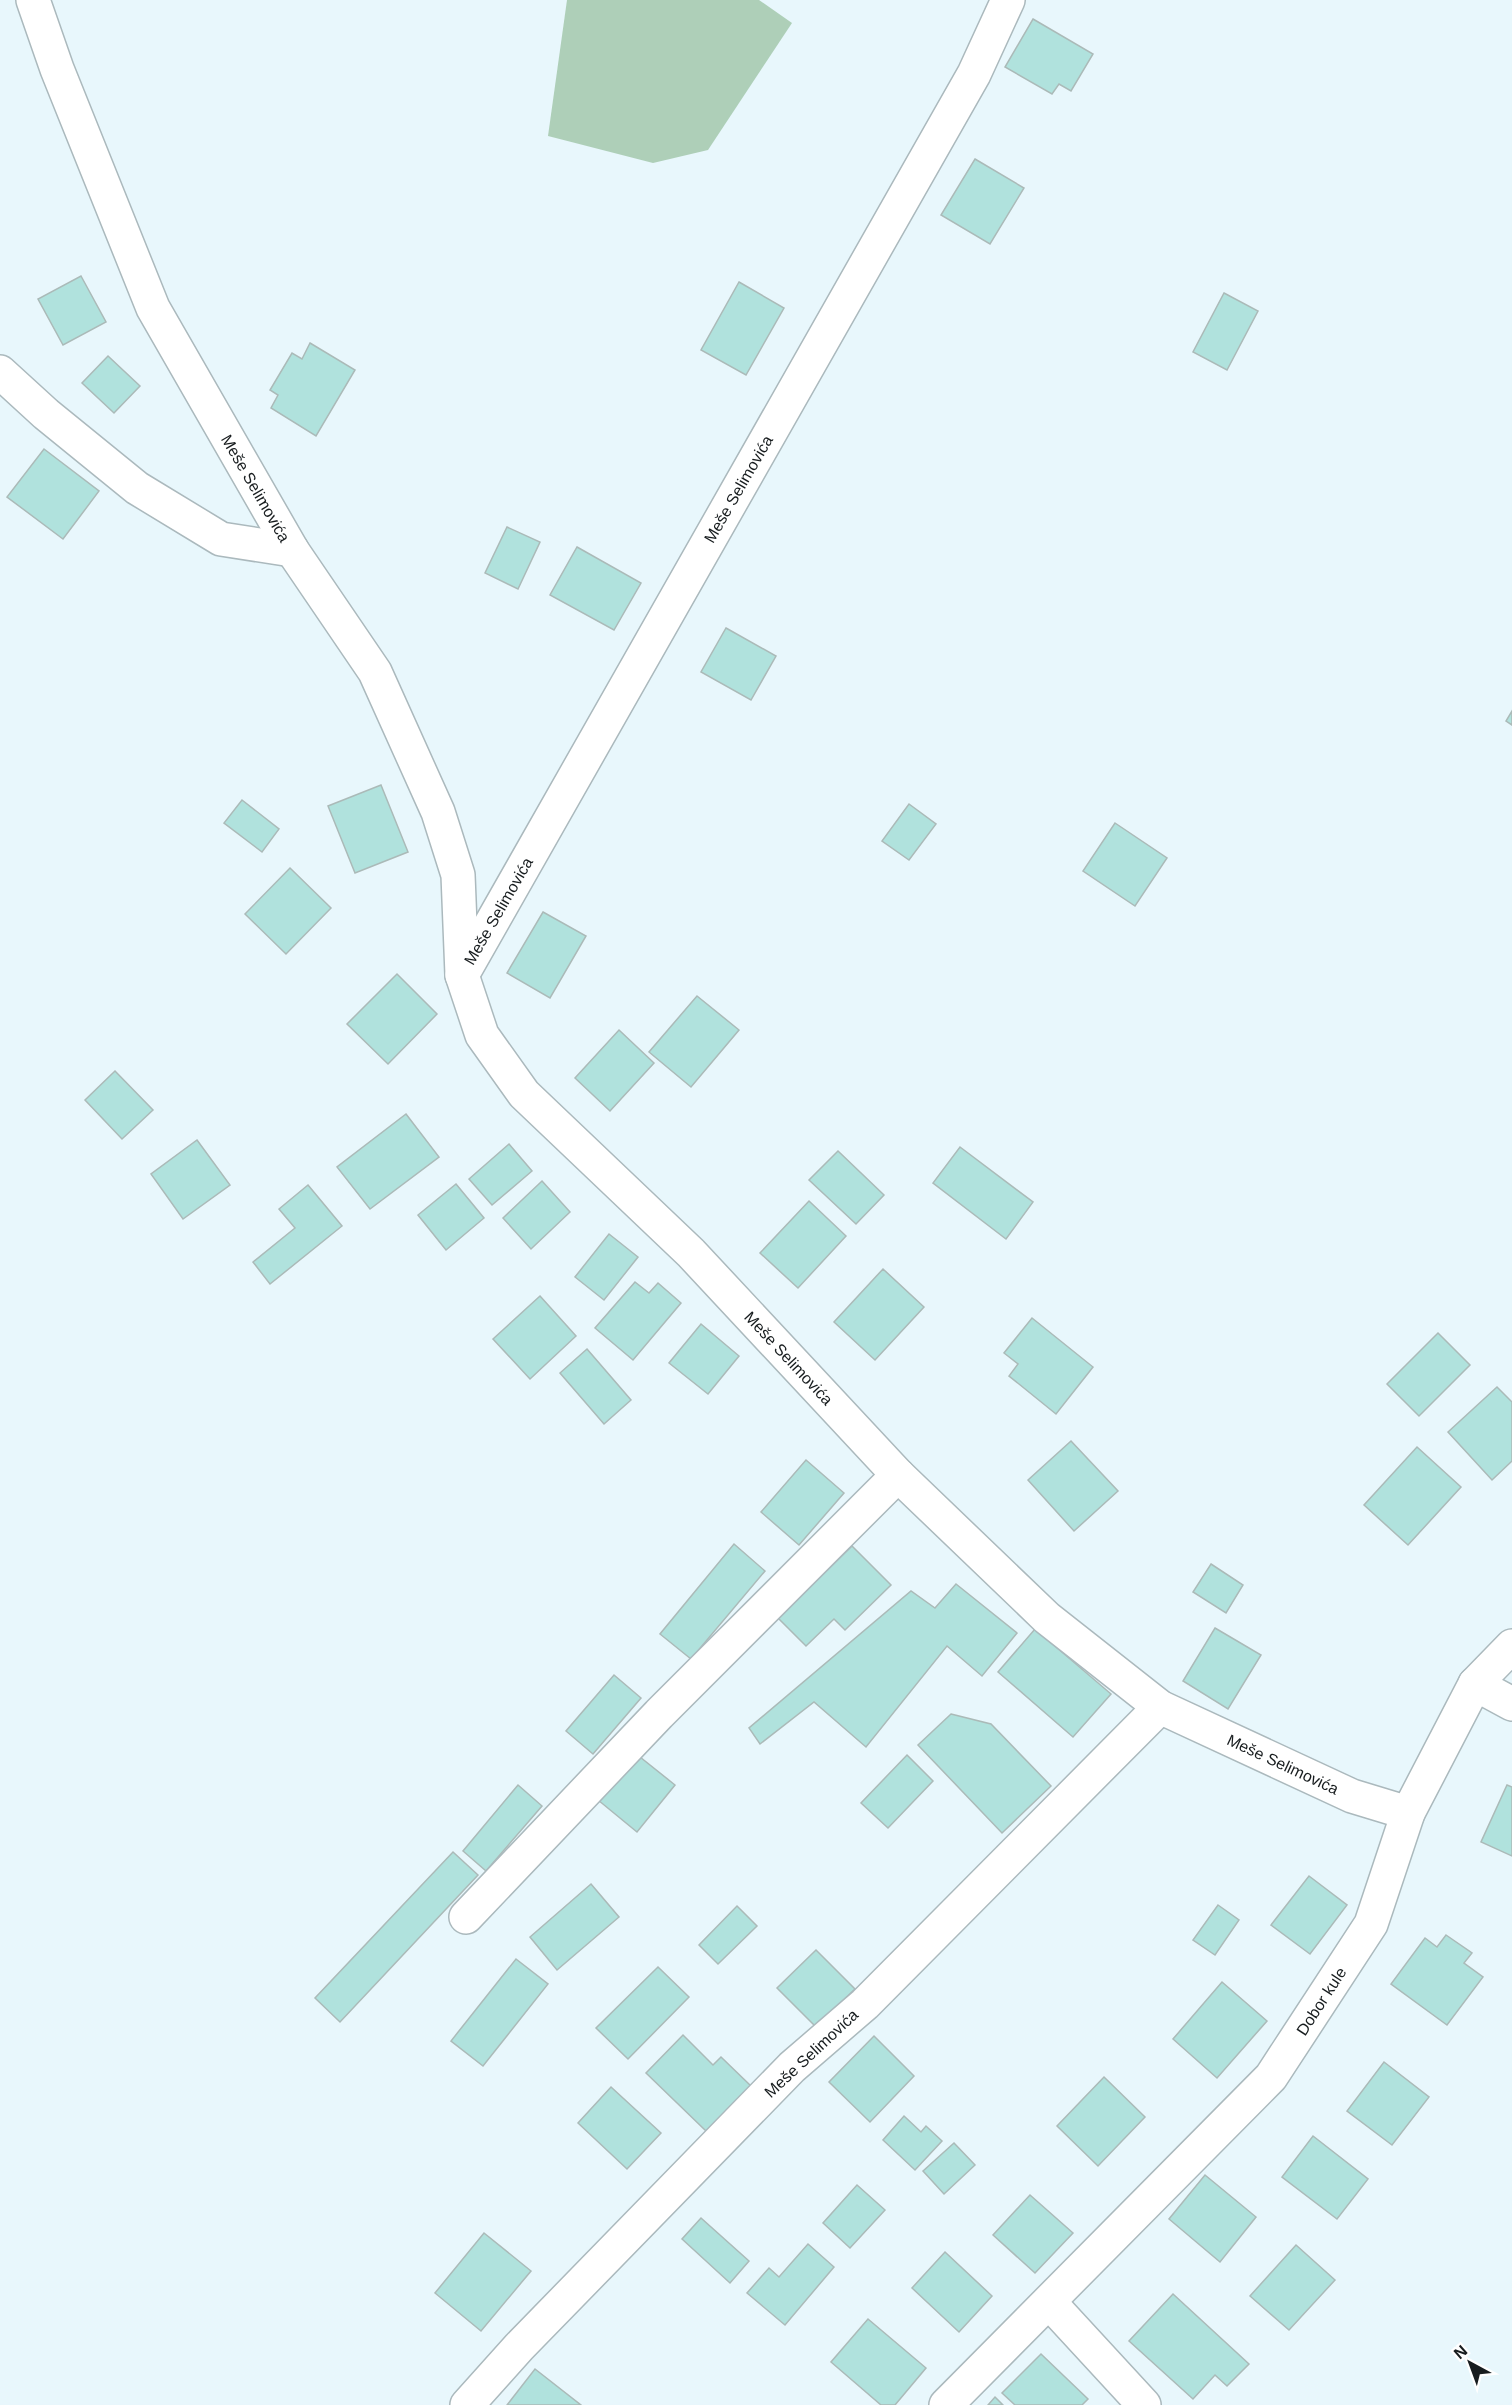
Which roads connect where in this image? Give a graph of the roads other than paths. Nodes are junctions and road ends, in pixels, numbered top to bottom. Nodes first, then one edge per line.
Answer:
1 (33, 0) edge
2 (1008, 0) edge
3 (0, 372) edge
4 (292, 550) junction
5 (462, 975) junction
6 (898, 1475) junction
7 (1512, 1646) edge
8 (1476, 1684) junction
9 (1512, 1704) edge
10 (1160, 1707) junction
11 (1408, 1813) junction
12 (466, 1917) dead end
13 (1050, 2303) junction
14 (467, 2405) edge
15 (946, 2405) edge
16 (1144, 2405) edge

1 - 4 street, Meše Selimovića
2 - 5 street, Meše Selimovića
3 - 4 street
4 - 5 street, Meše Selimovića
5 - 6 street, Meše Selimovića
6 - 10 street, Meše Selimovića
6 - 12 street
7 - 8 street, Dobor kule
8 - 9 street
8 - 11 street, Dobor kule
10 - 11 street, Meše Selimovića
10 - 14 street, Meše Selimovića
11 - 13 street, Dobor kule
13 - 15 street, Dobor kule
13 - 16 street

